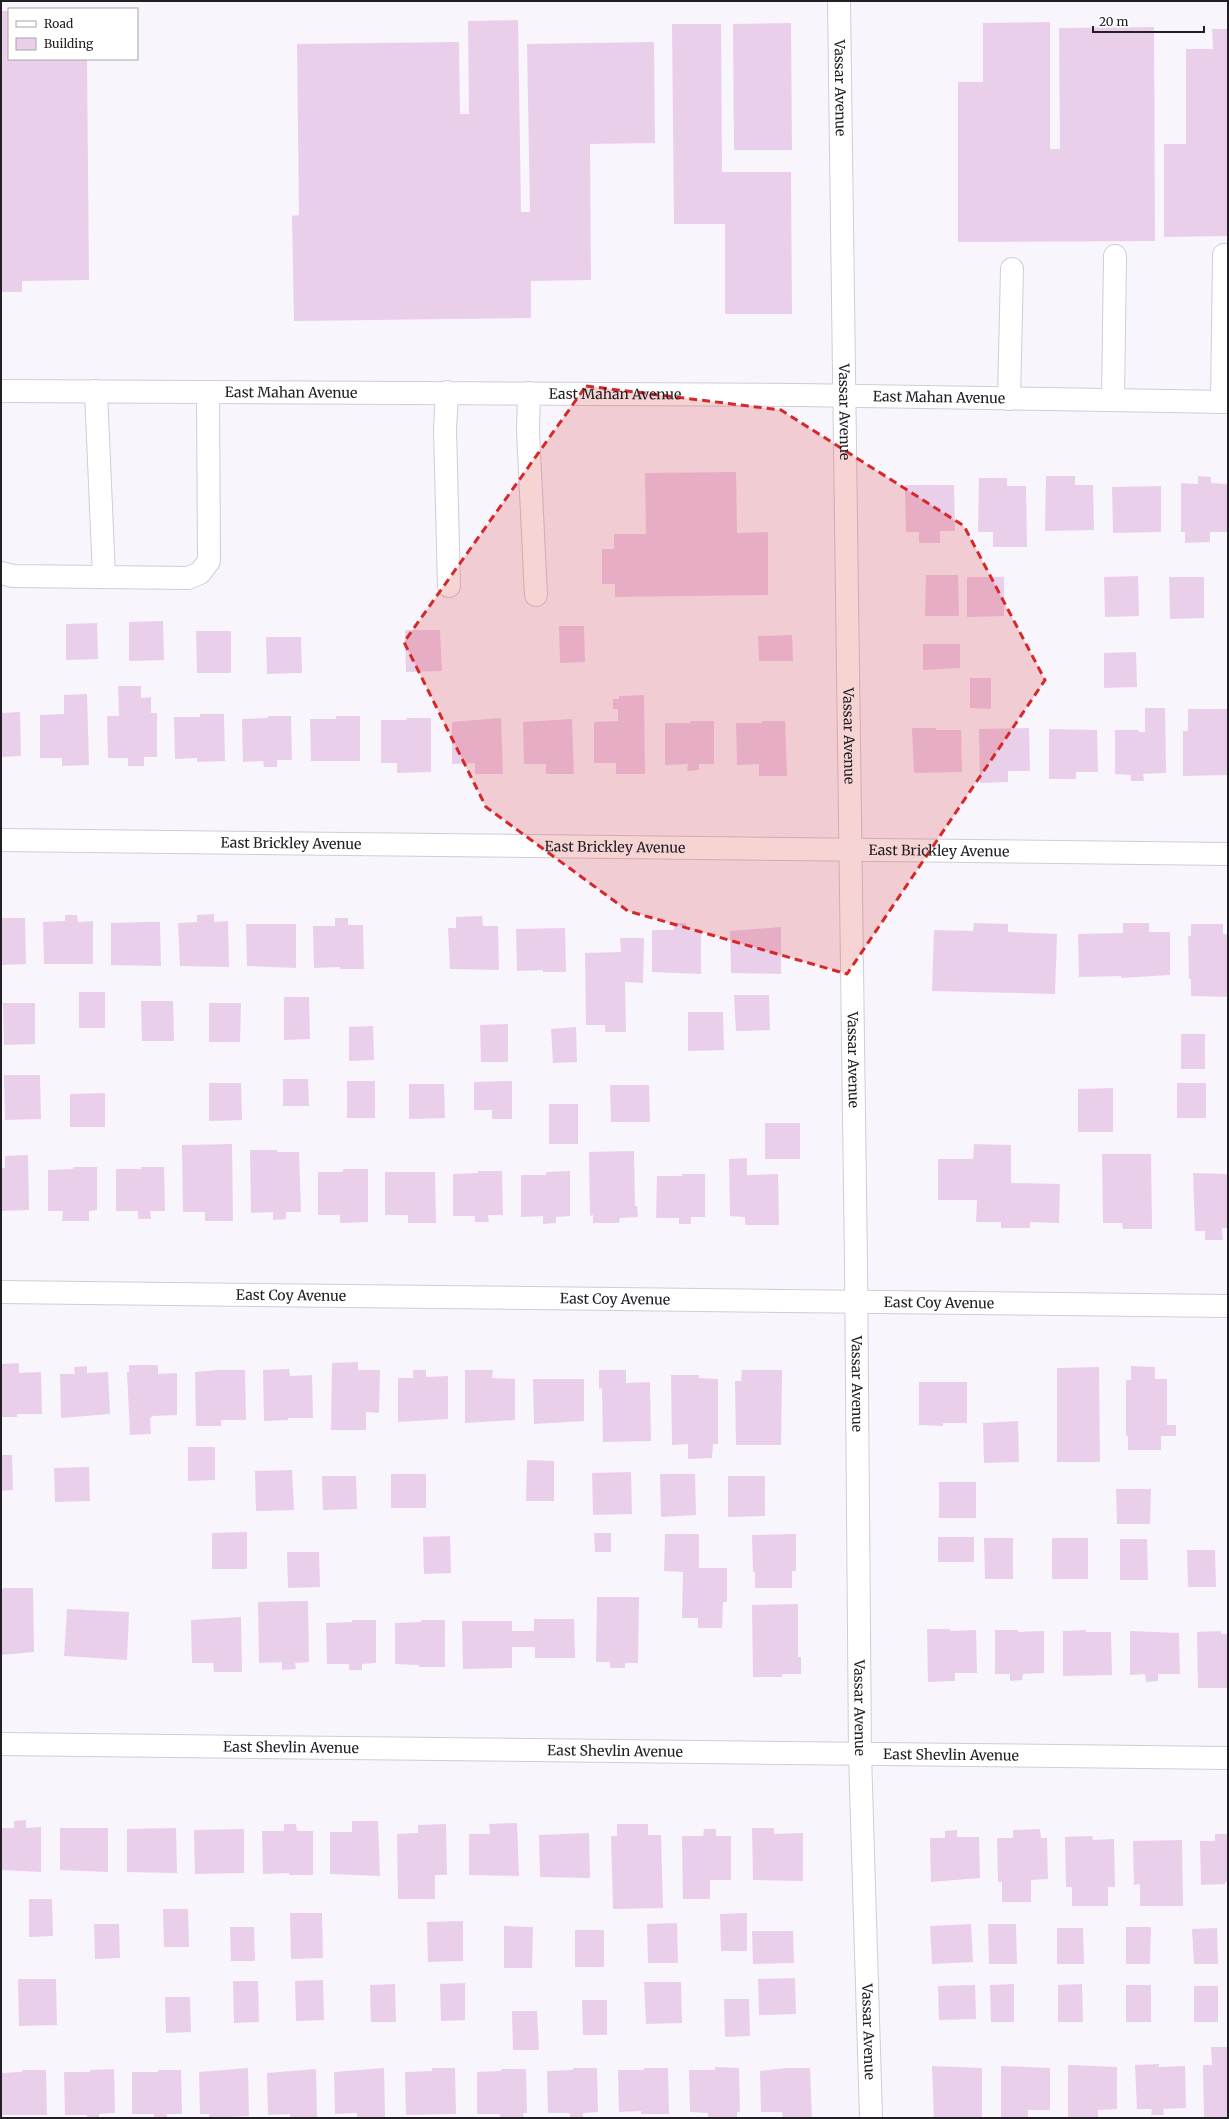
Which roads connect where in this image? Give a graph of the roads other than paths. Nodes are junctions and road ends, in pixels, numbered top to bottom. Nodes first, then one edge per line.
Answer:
1 (839, 1) edge
2 (1115, 256) dead end
3 (1224, 256) dead end
4 (1012, 269) dead end
5 (1, 391) edge
6 (96, 391) junction
7 (208, 392) junction
8 (447, 392) junction
9 (529, 393) junction
10 (843, 396) junction
11 (1009, 399) junction
12 (1113, 399) junction
13 (1225, 402) edge
14 (1, 573) edge
15 (104, 577) junction
16 (449, 586) dead end
17 (536, 594) dead end
18 (1, 840) edge
19 (850, 850) junction
20 (1228, 854) edge
21 (1, 1292) edge
22 (856, 1302) junction
23 (1228, 1306) edge
24 (1, 1744) edge
25 (860, 1754) junction
26 (1228, 1758) edge
27 (871, 2118) edge

1 - 10 street, Vassar Avenue
2 - 12 street
3 - 13 street
4 - 11 street
5 - 6 street, East Mahan Avenue
6 - 7 street, East Mahan Avenue
6 - 15 street
7 - 8 street, East Mahan Avenue
7 - 15 street
8 - 9 street, East Mahan Avenue
8 - 16 street
9 - 10 street, East Mahan Avenue
9 - 17 street
10 - 11 street, East Mahan Avenue
10 - 19 street, Vassar Avenue
11 - 12 street, East Mahan Avenue
12 - 13 street, East Mahan Avenue
14 - 15 street
18 - 19 street, East Brickley Avenue
19 - 20 street, East Brickley Avenue
19 - 22 street, Vassar Avenue
21 - 22 street, East Coy Avenue
22 - 23 street, East Coy Avenue
22 - 25 street, Vassar Avenue
24 - 25 street, East Shevlin Avenue
25 - 26 street, East Shevlin Avenue
25 - 27 street, Vassar Avenue

